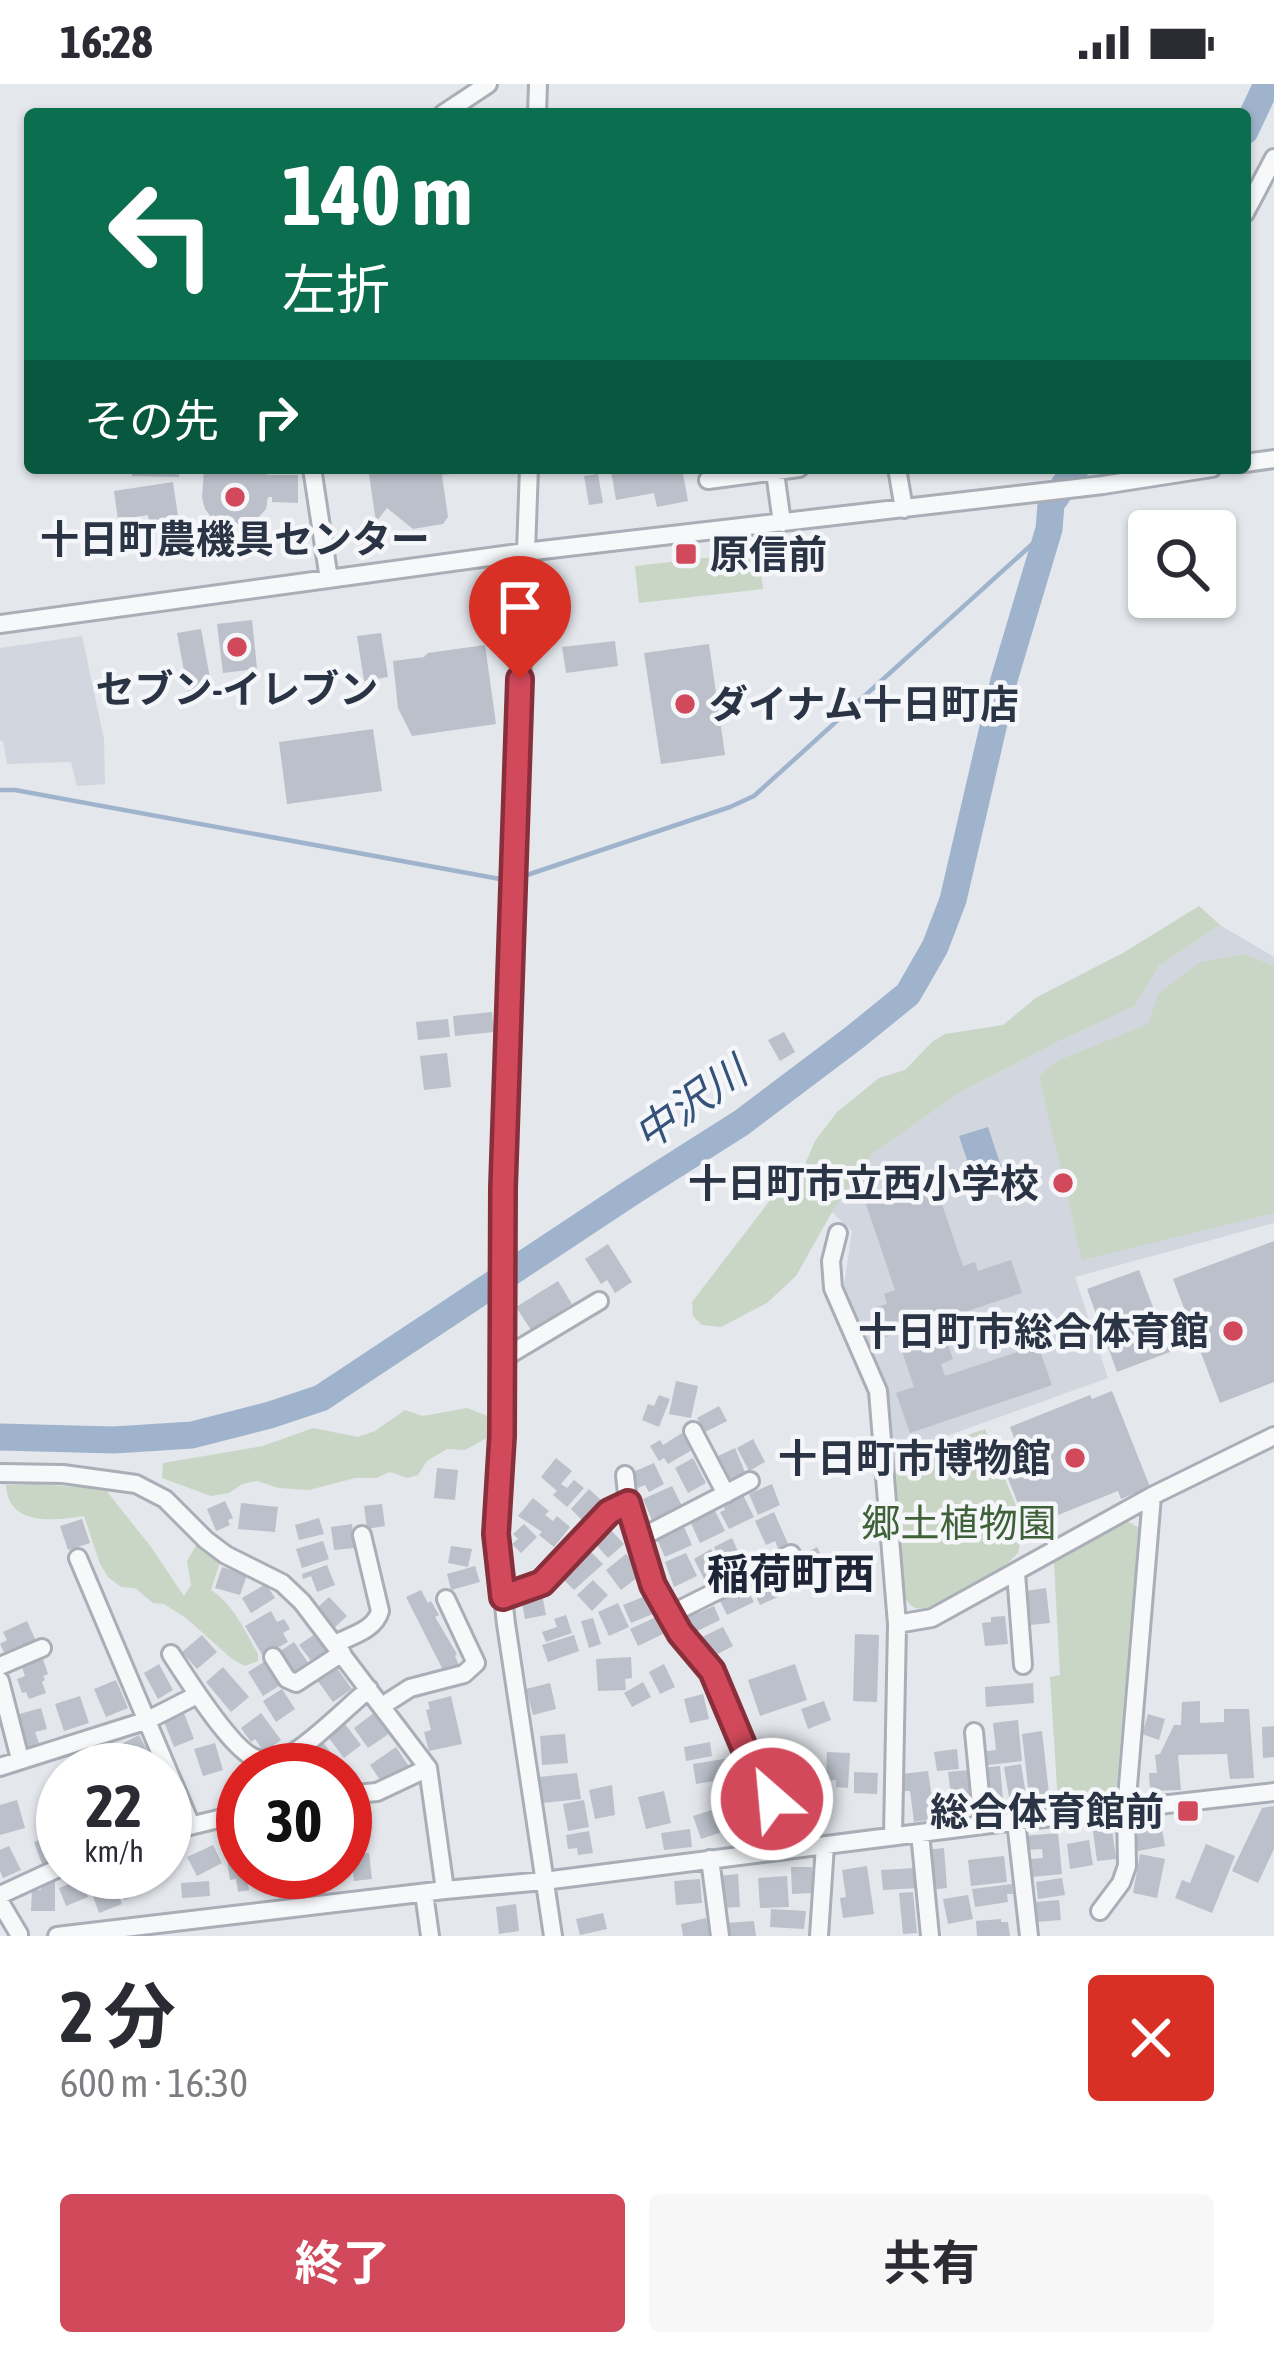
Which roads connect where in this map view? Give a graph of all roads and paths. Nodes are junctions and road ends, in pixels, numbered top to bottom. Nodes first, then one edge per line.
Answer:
1 (488, 84) edge
2 (452, 108) edge
3 (1274, 158) edge
4 (1251, 202) edge
5 (313, 474) edge
6 (530, 474) edge
7 (758, 474) edge
8 (775, 474) edge
9 (898, 474) edge
10 (1156, 474) edge
11 (1118, 478) edge
12 (708, 480) dead end
13 (904, 508) junction
14 (782, 523) junction
15 (525, 552) junction
16 (329, 579) junction
17 (0, 624) edge
18 (838, 1233) dead end
19 (599, 1301) dead end
20 (502, 1359) junction
21 (693, 1431) dead end
22 (1274, 1436) edge
23 (0, 1473) edge
24 (625, 1475) dead end
25 (750, 1481) dead end
26 (726, 1494) junction
27 (1152, 1496) junction
28 (628, 1503) junction
29 (362, 1535) dead end
30 (638, 1539) junction
31 (791, 1554) dead end
32 (78, 1558) dead end
33 (1016, 1573) junction
34 (503, 1597) junction
35 (446, 1599) dead end
36 (669, 1615) junction
37 (897, 1624) junction
38 (42, 1648) dead end
39 (338, 1648) junction
40 (171, 1654) dead end
41 (273, 1657) dead end
42 (1023, 1665) dead end
43 (0, 1666) edge
44 (0, 1681) edge
45 (369, 1689) junction
46 (197, 1695) junction
47 (382, 1706) junction
48 (148, 1720) junction
49 (974, 1732) dead end
50 (157, 1743) edge
51 (20, 1760) junction
52 (0, 1767) edge
53 (428, 1768) junction
54 (1274, 1792) edge
55 (372, 1793) edge
56 (1126, 1810) junction
57 (1016, 1821) junction
58 (983, 1825) junction
59 (920, 1833) junction
60 (893, 1836) junction
61 (825, 1845) junction
62 (783, 1850) junction
63 (710, 1859) junction
64 (36, 1880) edge
65 (544, 1881) junction
66 (445, 1890) junction
67 (424, 1893) junction
68 (0, 1899) edge
69 (1100, 1911) dead end
70 (171, 1928) edge
71 (19, 1934) edge
72 (57, 1936) edge
73 (430, 1936) edge
74 (553, 1936) edge
75 (720, 1936) edge
76 (819, 1936) edge
77 (929, 1936) edge
78 (1029, 1936) edge

1 - 2 street
3 - 4 street
5 - 16 street
6 - 15 street
7 - 12 street
8 - 14 street
9 - 13 street
10 - 11 street
11 - 13 street
13 - 14 street
14 - 15 street
15 - 16 street
15 - 20 street
16 - 17 street
18 - 37 street
19 - 20 street
20 - 34 street
21 - 26 street
22 - 27 street
23 - 39 street
24 - 28 street
25 - 26 street
26 - 30 street
27 - 33 street
27 - 56 street
28 - 30 street
28 - 34 street
29 - 39 street
30 - 36 street
31 - 36 street
32 - 48 street
33 - 37 street
33 - 42 street
34 - 65 street
35 - 47 street
36 - 62 street
37 - 60 street
38 - 43 street
39 - 41 street
39 - 45 street
40 - 46 street
44 - 51 street
45 - 46 street
45 - 47 street
46 - 48 street
47 - 53 street
48 - 50 street
48 - 51 street
49 - 58 street
51 - 52 street
53 - 55 street
53 - 66 street
54 - 56 street
56 - 57 street
56 - 69 street
57 - 58 street
57 - 78 street
58 - 59 street
59 - 60 street
59 - 77 street
60 - 61 street
61 - 62 street
61 - 76 street
62 - 63 street
63 - 65 street
63 - 75 street
64 - 68 street
65 - 66 street
65 - 74 street
66 - 67 street
67 - 70 street
67 - 73 street
68 - 71 street
70 - 72 street

